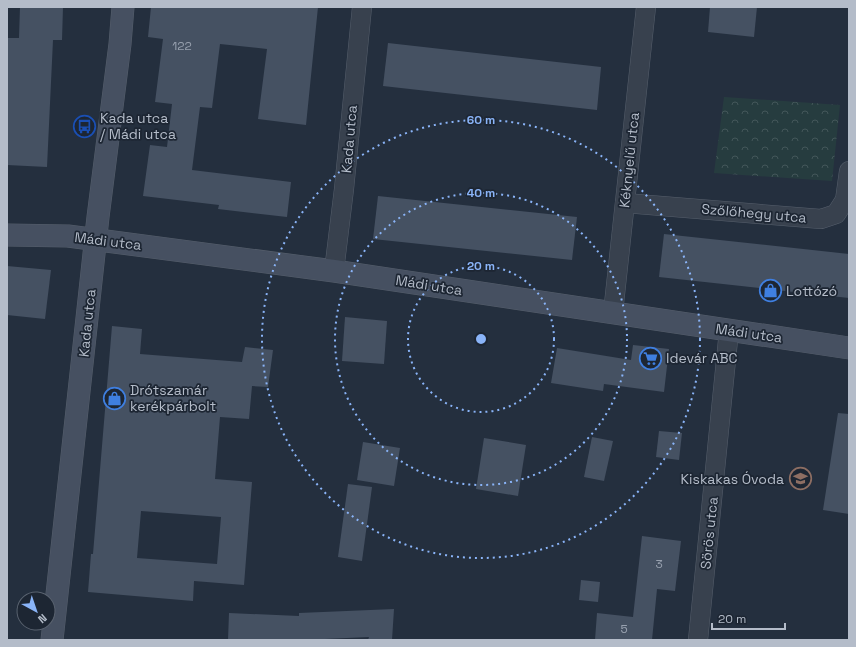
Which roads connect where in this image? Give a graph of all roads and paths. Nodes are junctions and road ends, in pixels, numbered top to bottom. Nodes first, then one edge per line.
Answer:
1 (123, 7) edge
2 (362, 7) edge
3 (646, 7) edge
4 (849, 171) edge
5 (625, 202) junction
6 (7, 235) edge
7 (95, 239) junction
8 (334, 271) junction
9 (613, 313) junction
10 (729, 330) junction
11 (849, 348) edge
12 (52, 640) edge
13 (698, 640) edge

1 - 7 street, Kada utca
2 - 8 street, Kada utca
3 - 5 street, Kéknyelű utca
4 - 5 street, Szőlőhegy utca
5 - 9 street, Kéknyelű utca
6 - 7 street, Mádi utca
7 - 8 street, Mádi utca
7 - 12 street, Kada utca
8 - 9 street, Mádi utca
9 - 10 street, Mádi utca
10 - 11 street, Mádi utca
10 - 13 street, Sörös utca

